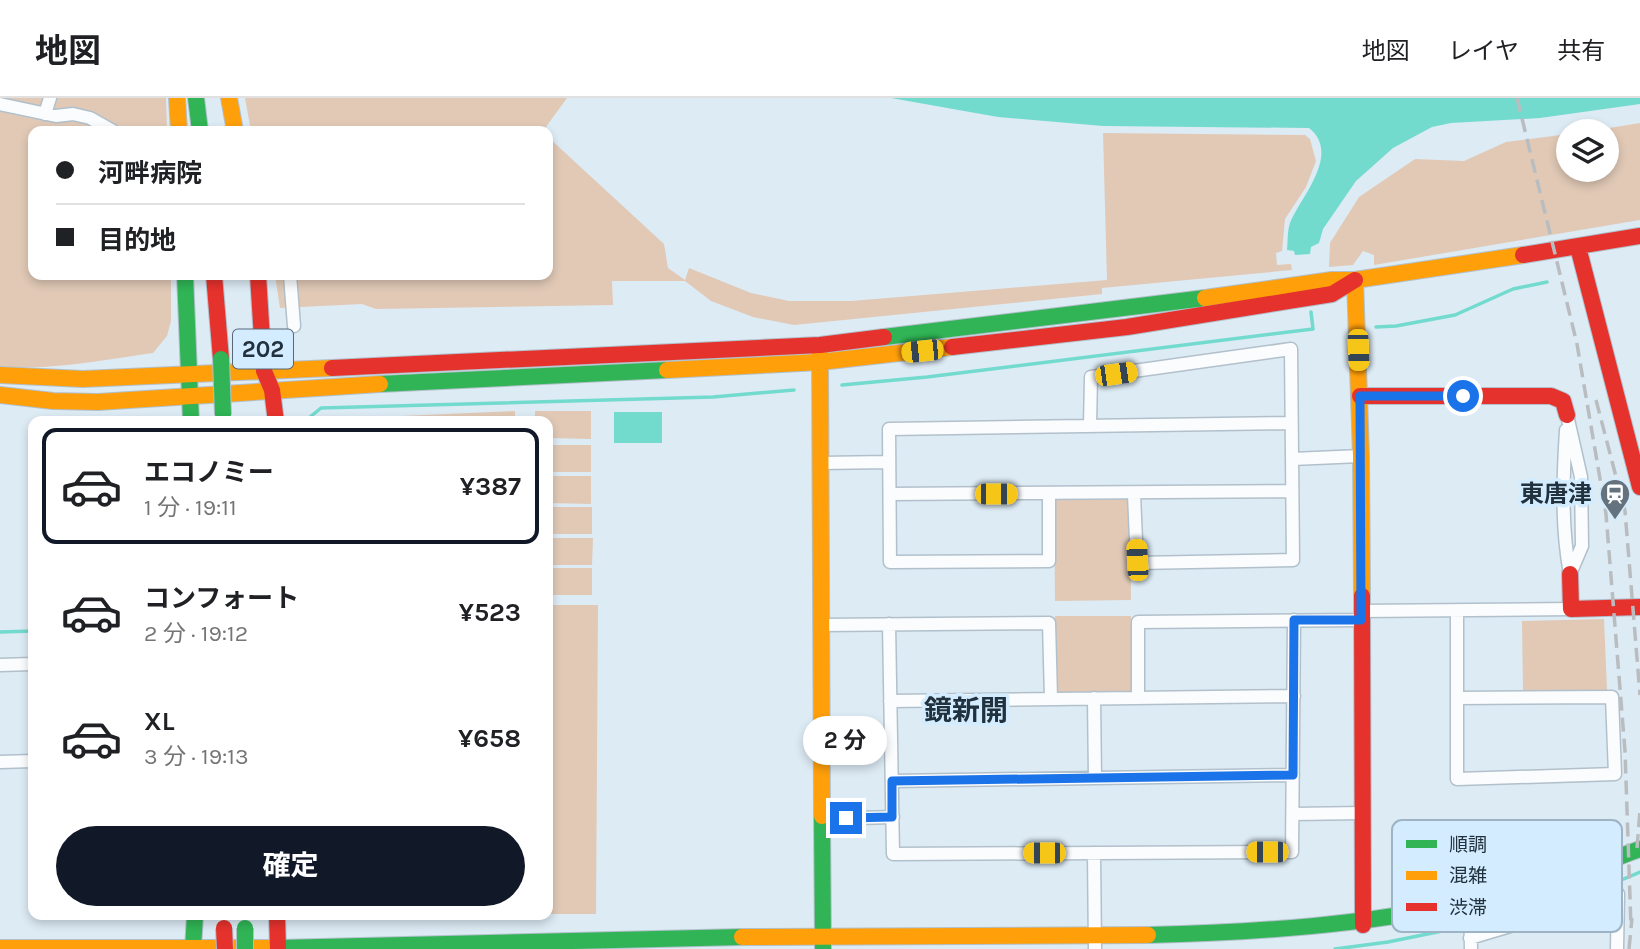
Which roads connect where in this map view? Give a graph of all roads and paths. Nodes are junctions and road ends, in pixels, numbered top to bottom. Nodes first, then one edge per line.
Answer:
1 (50, 98) edge
2 (177, 98) edge
3 (196, 98) edge
4 (229, 98) edge
5 (0, 104) edge
6 (45, 114) junction
7 (104, 126) edge
8 (178, 126) edge
9 (199, 126) edge
10 (234, 126) edge
11 (1640, 236) edge
12 (1578, 247) junction
13 (185, 280) edge
14 (214, 280) edge
15 (258, 280) edge
16 (290, 280) edge
17 (1355, 280) junction
18 (294, 326) dead end
19 (820, 345) junction
20 (820, 362) junction
21 (264, 371) junction
22 (0, 375) edge
23 (189, 375) junction
24 (272, 390) junction
25 (0, 395) edge
26 (191, 396) junction
27 (1360, 396) junction
28 (1567, 415) joint
29 (191, 416) edge
30 (223, 416) edge
31 (275, 416) edge
32 (1291, 423) junction
33 (1090, 425) junction
34 (1361, 456) junction
35 (1292, 459) junction
36 (820, 463) junction
37 (889, 463) junction
38 (1640, 487) edge
39 (1292, 491) junction
40 (890, 494) junction
41 (1049, 494) junction
42 (1134, 494) junction
43 (1570, 574) joint
44 (1640, 607) edge
45 (1571, 609) junction
46 (1457, 612) junction
47 (1361, 615) junction
48 (1294, 620) junction
49 (889, 624) junction
50 (821, 625) junction
51 (28, 664) edge
52 (0, 665) edge
53 (1294, 696) junction
54 (1138, 697) junction
55 (1051, 698) junction
56 (1094, 698) junction
57 (1457, 698) junction
58 (890, 701) junction
59 (28, 761) edge
60 (0, 762) edge
61 (1293, 775) junction
62 (1095, 778) junction
63 (892, 781) junction
64 (1363, 813) junction
65 (1293, 814) junction
66 (892, 817) junction
67 (822, 819) junction
68 (1640, 849) edge
69 (1094, 853) junction
70 (1622, 856) edge
71 (195, 920) edge
72 (277, 920) edge
73 (224, 921) edge
74 (245, 921) edge
75 (1392, 922) edge
76 (1363, 925) junction
77 (823, 943) edge
78 (1094, 943) edge
79 (490, 946) edge
80 (0, 948) edge
81 (193, 949) edge
82 (225, 949) edge
83 (245, 949) edge
84 (278, 949) edge

1 - 6 street
2 - 8 main road
3 - 9 main road
4 - 10 main road
5 - 6 street
6 - 7 street
11 - 12 main road
12 - 17 main road
12 - 38 main road
13 - 23 main road
14 - 30 main road, 202, bridge
15 - 21 main road, 202
16 - 18 street
17 - 19 main road
17 - 20 main road
17 - 27 main road
19 - 20 main road
19 - 21 main road
20 - 24 main road
20 - 36 main road
21 - 23 main road
21 - 24 main road, 202
22 - 23 main road
23 - 26 main road
24 - 26 main road
24 - 31 main road, 202
25 - 26 main road
26 - 29 main road
27 - 28 main road
27 - 34 main road
28 - 43 street
32 - 33 street
32 - 33 street
32 - 35 street
33 - 37 street
34 - 35 street
34 - 47 main road
35 - 39 street
36 - 37 street
36 - 50 main road
37 - 40 street
39 - 42 street
39 - 42 street
40 - 41 street
40 - 41 street
41 - 42 street
43 - 45 main road
44 - 45 main road
45 - 46 street
46 - 47 street
46 - 57 street
47 - 48 street
47 - 64 main road
48 - 53 street
48 - 54 street
49 - 50 street
49 - 55 street
49 - 58 street
50 - 67 main road
51 - 52 street
53 - 54 street
53 - 61 street
54 - 56 street
55 - 56 street
55 - 58 street
56 - 62 street
57 - 57 street
58 - 63 street
59 - 60 street
61 - 62 street
61 - 65 street
62 - 63 street
63 - 66 street
64 - 65 street
64 - 76 main road
65 - 69 street
66 - 67 street
66 - 69 street
67 - 77 main road
68 - 70 main road
69 - 78 street
71 - 81 main road
72 - 84 main road
73 - 82 main road, bridge
74 - 83 main road, bridge
75 - 76 main road
76 - 78 main road
77 - 78 main road
77 - 79 main road
79 - 84 main road
80 - 81 main road
81 - 84 main road

